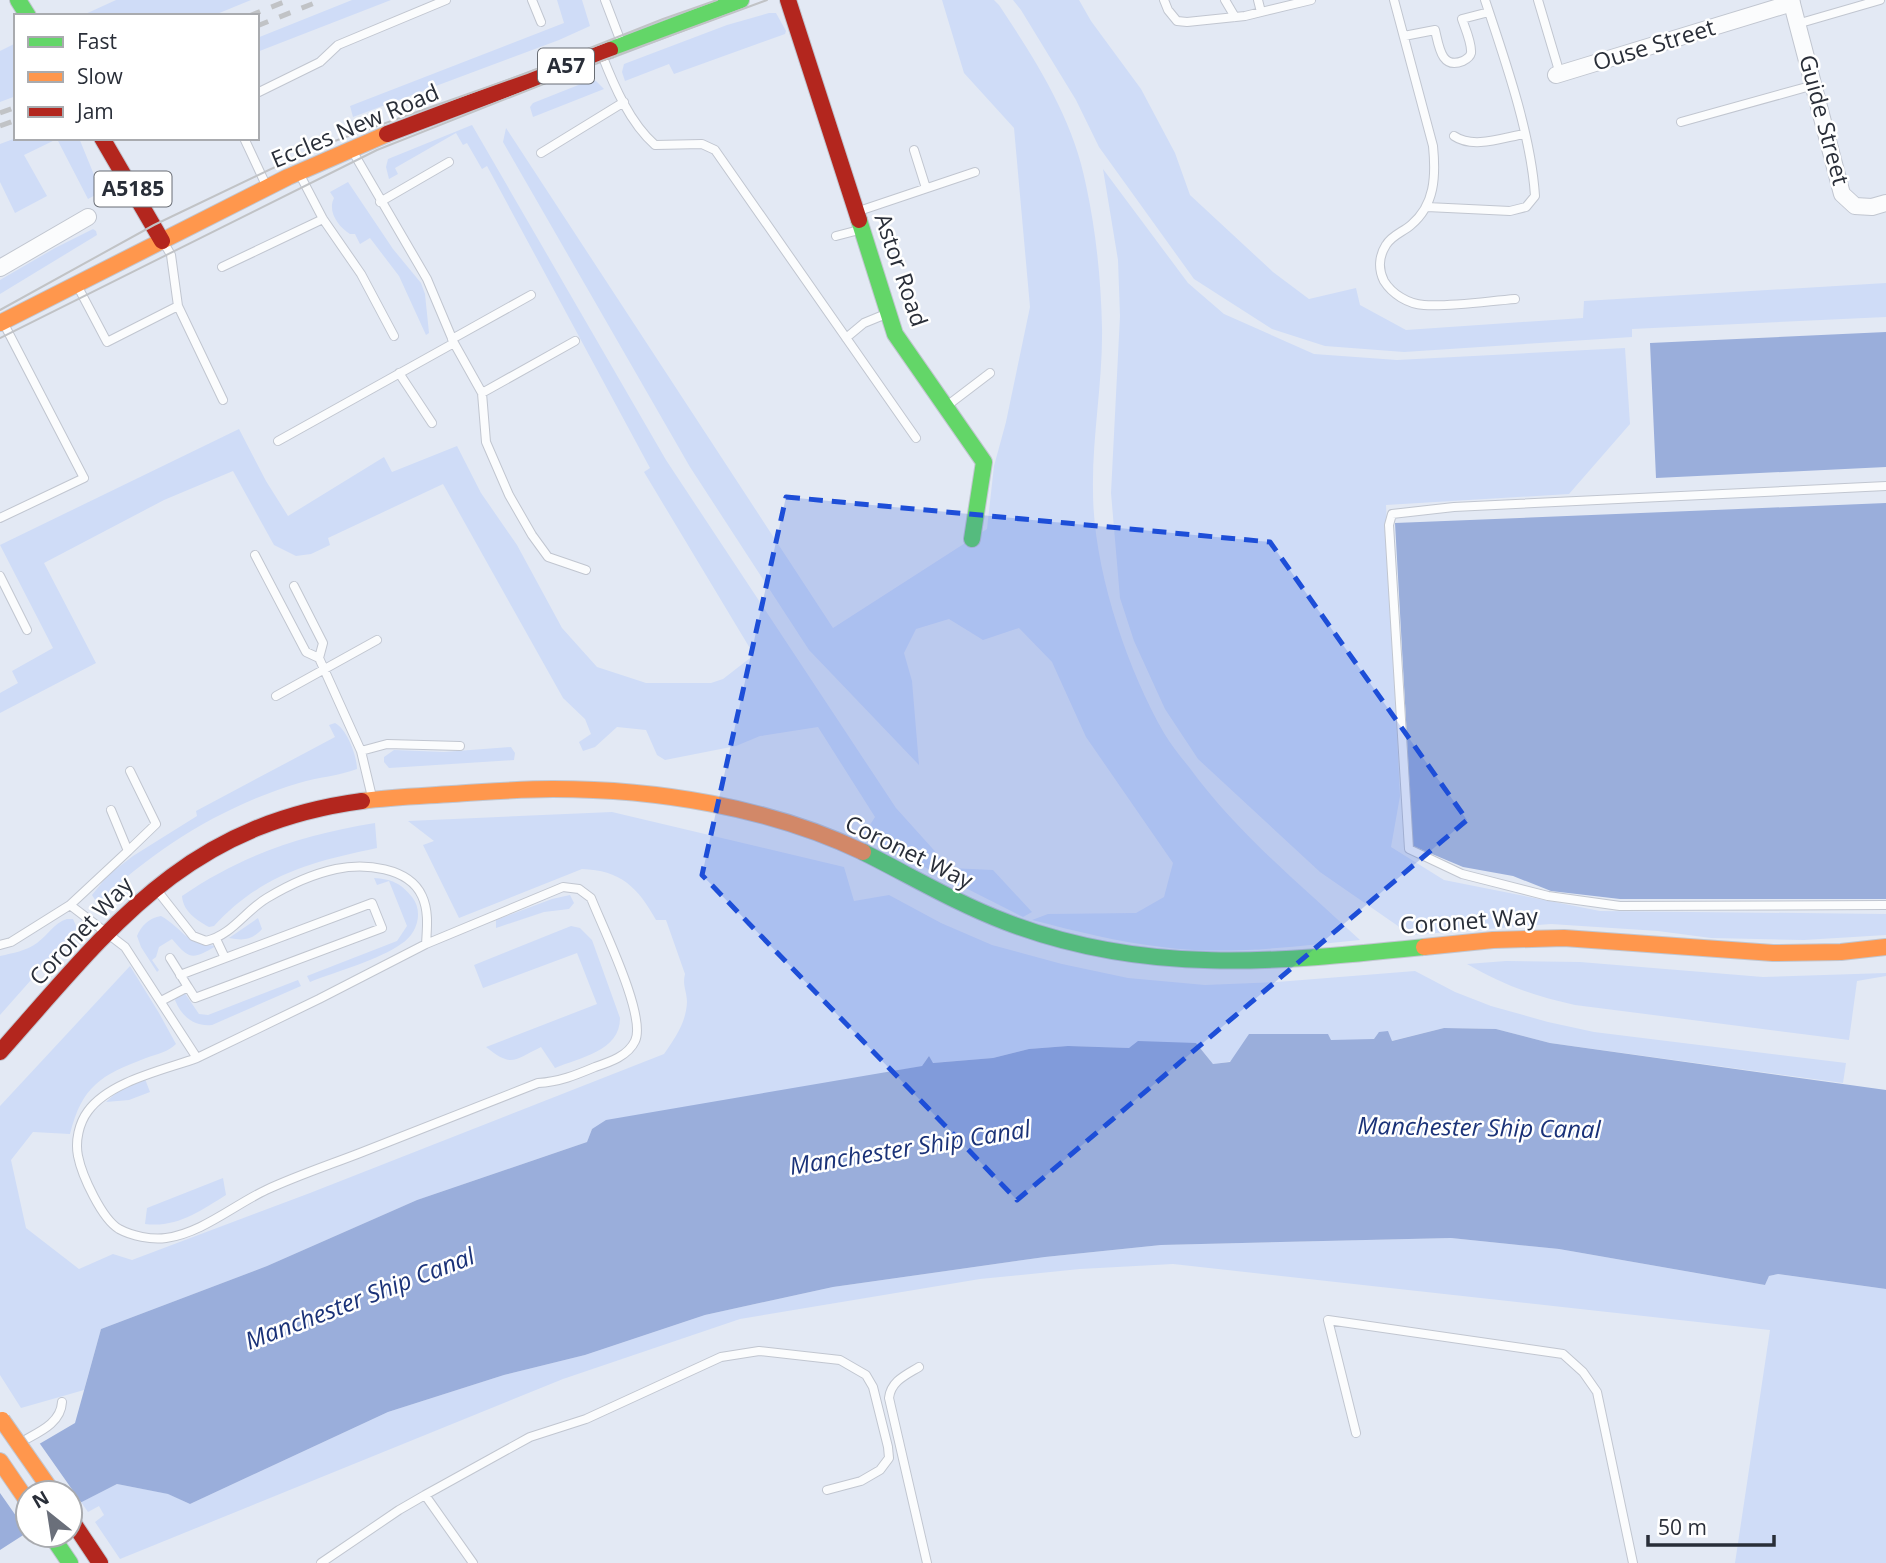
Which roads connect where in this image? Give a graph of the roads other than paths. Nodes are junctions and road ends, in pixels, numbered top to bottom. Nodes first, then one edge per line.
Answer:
1 (446, 0) edge
2 (532, 0) edge
3 (607, 0) edge
4 (741, 0) edge
5 (788, 0) edge
6 (1164, 0) edge
7 (1225, 0) edge
8 (1258, 0) edge
9 (1311, 0) edge
10 (1394, 0) edge
11 (1485, 0) edge
12 (1538, 0) edge
13 (1880, 0) edge
14 (1300, 1) edge
15 (1792, 2) edge
16 (1261, 12) junction
17 (1489, 12) junction
18 (1235, 17) junction
19 (541, 22) dead end
20 (1797, 24) junction
21 (1404, 36) junction
22 (622, 45) junction
23 (601, 52) junction
24 (1558, 74) joint
25 (1814, 85) junction
26 (259, 92) edge
27 (624, 102) junction
28 (1681, 122) dead end
29 (1524, 134) junction
30 (1454, 136) dead end
31 (103, 140) edge
32 (245, 140) edge
33 (352, 150) junction
34 (914, 150) dead end
35 (541, 153) dead end
36 (449, 162) dead end
37 (975, 172) dead end
38 (298, 173) junction
39 (267, 187) junction
40 (926, 188) junction
41 (380, 202) junction
42 (1886, 203) edge
43 (1427, 207) junction
44 (856, 212) junction
45 (89, 217) dead end
46 (323, 219) junction
47 (862, 229) junction
48 (836, 236) dead end
49 (162, 241) junction
50 (222, 267) dead end
51 (0, 268) edge
52 (76, 284) junction
53 (531, 295) dead end
54 (1515, 299) dead end
55 (178, 306) junction
56 (889, 313) junction
57 (1, 322) edge
58 (394, 336) dead end
59 (846, 338) junction
60 (453, 341) junction
61 (575, 341) dead end
62 (399, 373) junction
63 (990, 373) dead end
64 (482, 393) junction
65 (223, 400) dead end
66 (946, 407) junction
67 (432, 423) dead end
68 (916, 438) dead end
69 (278, 441) dead end
70 (1886, 486) edge
71 (0, 518) edge
72 (972, 539) dead end
73 (255, 555) dead end
74 (586, 570) dead end
75 (0, 576) edge
76 (294, 586) dead end
77 (27, 629) dead end
78 (377, 640) dead end
79 (319, 658) junction
80 (326, 669) junction
81 (276, 696) dead end
82 (460, 746) dead end
83 (361, 751) junction
84 (130, 771) dead end
85 (372, 800) junction
86 (111, 810) dead end
87 (128, 851) junction
88 (154, 887) junction
89 (70, 905) junction
90 (1886, 905) edge
91 (106, 933) junction
92 (216, 939) junction
93 (426, 944) junction
94 (0, 945) edge
95 (1886, 947) edge
96 (170, 958) dead end
97 (225, 958) junction
98 (180, 975) junction
99 (188, 987) junction
100 (160, 1001) junction
101 (0, 1052) edge
102 (197, 1058) junction
103 (919, 1367) dead end
104 (62, 1402) dead end
105 (1, 1418) edge
106 (1356, 1433) dead end
107 (5, 1455) edge
108 (17, 1479) edge
109 (43, 1479) edge
110 (827, 1490) dead end
111 (425, 1495) junction
112 (84, 1539) edge
113 (100, 1563) edge
114 (321, 1563) edge
115 (473, 1563) edge
116 (927, 1563) edge
117 (1633, 1563) edge

1 - 26 lane
2 - 19 lane
3 - 22 lane
4 - 22 street, Eccles New Road / A57
5 - 44 street, Astor Road
6 - 18 lane
7 - 18 lane
8 - 16 lane
9 - 14 lane
10 - 21 lane
11 - 17 lane
12 - 24 lane
13 - 20 lane
14 - 16 lane
15 - 20 street, Guide Street
15 - 24 street, Ouse Street
16 - 18 lane
17 - 21 lane
17 - 29 lane
20 - 25 street, Guide Street
21 - 43 lane
22 - 23 street, Eccles New Road / A57
23 - 27 lane
23 - 33 street, Eccles New Road / A57
25 - 28 lane
25 - 42 street, Guide Street
27 - 35 lane
27 - 59 lane
29 - 30 lane
29 - 43 lane
31 - 49 street, A5185
32 - 39 lane
33 - 38 street, Eccles New Road / A57
33 - 41 lane
34 - 40 lane
36 - 41 lane
37 - 40 lane
38 - 39 street, Eccles New Road / A57
38 - 46 lane
39 - 49 street, Eccles New Road / A57
40 - 44 lane
41 - 60 lane
43 - 54 lane
44 - 47 street, Astor Road
45 - 51 street
46 - 50 lane
46 - 58 lane
47 - 48 lane
47 - 56 street, Astor Road
49 - 52 street, Eccles New Road / A57
49 - 55 lane
52 - 55 lane
52 - 57 street, Eccles New Road / A57
53 - 60 lane
55 - 65 lane
56 - 59 lane
56 - 66 street, Astor Road
57 - 71 lane
59 - 68 lane
60 - 62 lane
60 - 64 lane
61 - 64 lane
62 - 67 lane
62 - 69 lane
63 - 66 lane
64 - 74 lane
66 - 72 street, Astor Road
70 - 90 lane
73 - 79 lane
75 - 77 lane
76 - 79 lane
78 - 80 lane
79 - 80 lane
80 - 81 lane
80 - 83 lane
82 - 83 lane
83 - 85 lane
84 - 87 lane
85 - 88 street, Coronet Way
85 - 95 street, Coronet Way
86 - 87 lane
87 - 89 lane
88 - 91 street, Coronet Way
88 - 92 lane
89 - 91 lane
89 - 94 lane
91 - 100 lane
91 - 101 street, Coronet Way
92 - 93 lane
92 - 97 lane
93 - 102 lane
93 - 102 lane
96 - 98 lane
97 - 98 lane
97 - 99 lane
98 - 99 lane
99 - 100 lane
100 - 102 lane
103 - 116 lane
104 - 107 lane
105 - 109 street, bridge
106 - 117 lane
107 - 108 street
110 - 111 lane
111 - 114 lane
111 - 115 lane
112 - 113 street

